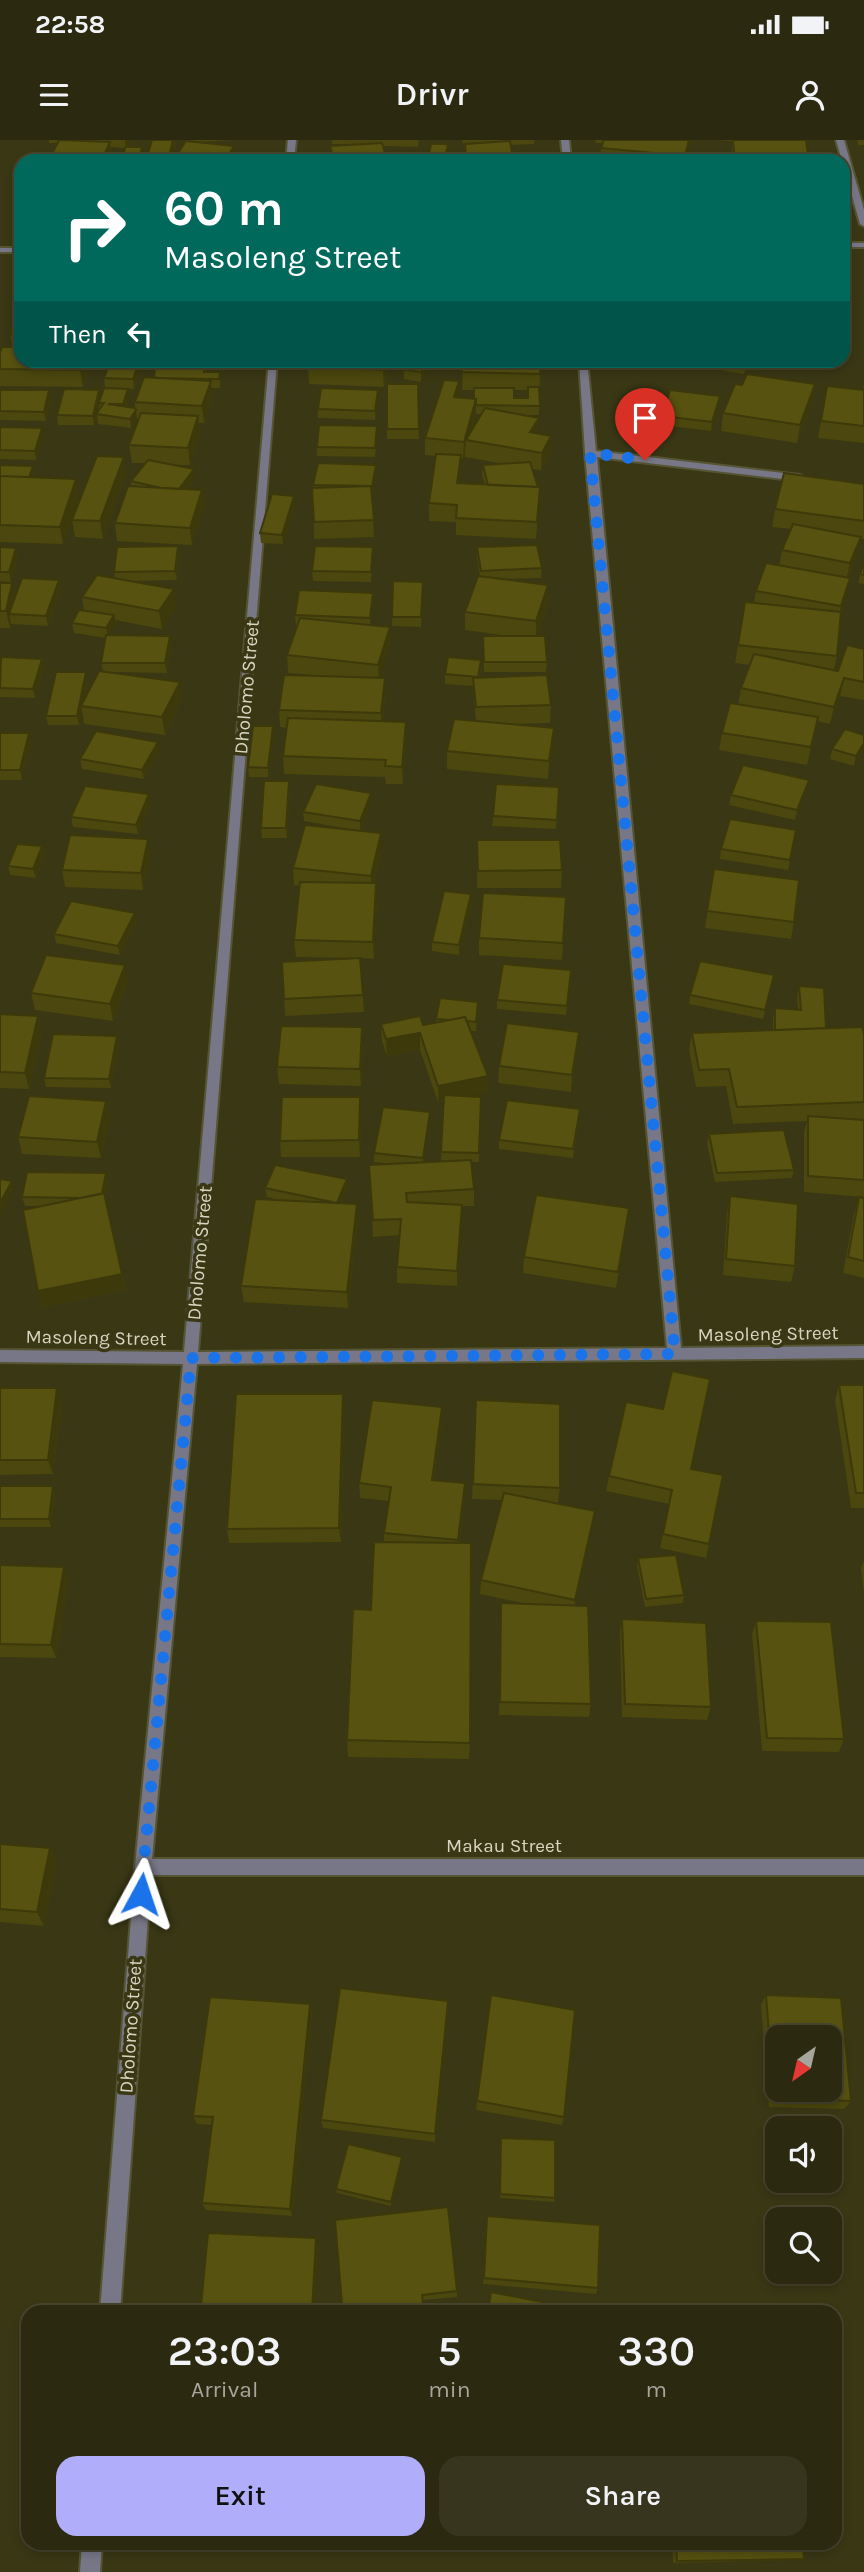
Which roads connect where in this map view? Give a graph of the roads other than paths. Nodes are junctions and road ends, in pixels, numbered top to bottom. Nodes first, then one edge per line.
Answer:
1 (850, 175) edge
2 (864, 225) edge
3 (272, 368) edge
4 (584, 368) edge
5 (590, 453) junction
6 (809, 479) edge
7 (864, 1352) edge
8 (675, 1354) junction
9 (0, 1356) edge
10 (191, 1358) junction
11 (143, 1867) junction
12 (864, 1867) edge
13 (111, 2305) edge
14 (92, 2550) edge
15 (90, 2572) edge

1 - 2 street
3 - 10 street, Dholomo Street
4 - 5 street
5 - 6 street
5 - 8 street
7 - 8 street, Masoleng Street
8 - 10 street, Masoleng Street
9 - 10 street, Masoleng Street
10 - 11 street, Dholomo Street
11 - 12 street, Makau Street
11 - 13 street, Dholomo Street
14 - 15 street

